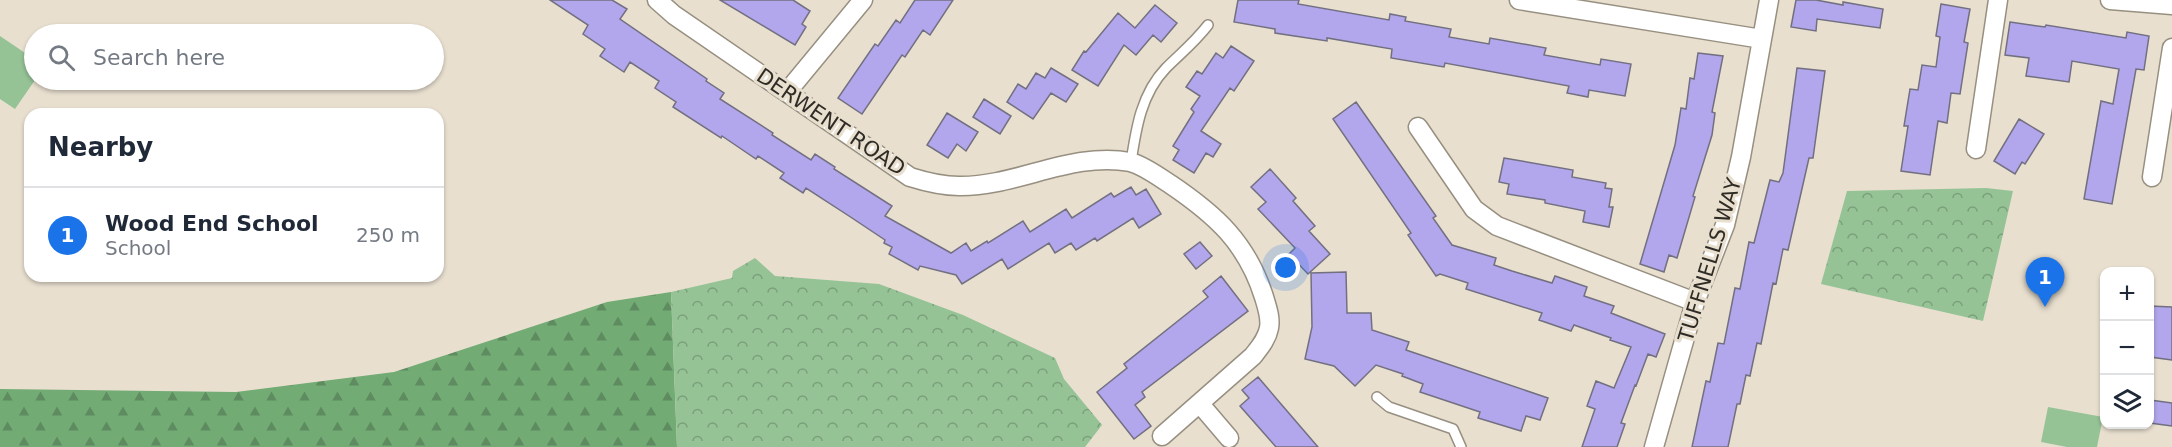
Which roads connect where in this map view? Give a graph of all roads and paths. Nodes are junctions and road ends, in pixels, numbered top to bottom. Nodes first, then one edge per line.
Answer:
1 (657, 0) edge
2 (863, 0) edge
3 (1769, 0) edge
4 (1998, 0) edge
5 (2110, 0) edge
6 (1526, 1) edge
7 (2172, 5) edge
8 (1208, 26) dead end
9 (1762, 39) junction
10 (2172, 48) edge
11 (787, 92) junction
12 (1418, 127) dead end
13 (1976, 149) dead end
14 (1131, 162) junction
15 (2152, 177) dead end
16 (1695, 302) junction
17 (1377, 397) dead end
18 (1200, 404) junction
19 (1162, 436) dead end
20 (1233, 442) edge
21 (1461, 447) edge
22 (1654, 447) edge

1 - 11 street, DERWENT ROAD
2 - 11 street
3 - 9 street, TUFFNELLS WAY
4 - 13 street
5 - 7 street
6 - 9 street
8 - 14 lane
9 - 16 street, TUFFNELLS WAY
10 - 15 street
11 - 14 street, DERWENT ROAD
12 - 16 street
14 - 18 street, DERWENT ROAD
16 - 22 street, TUFFNELLS WAY
17 - 21 lane
18 - 19 street, DERWENT ROAD
18 - 20 street

